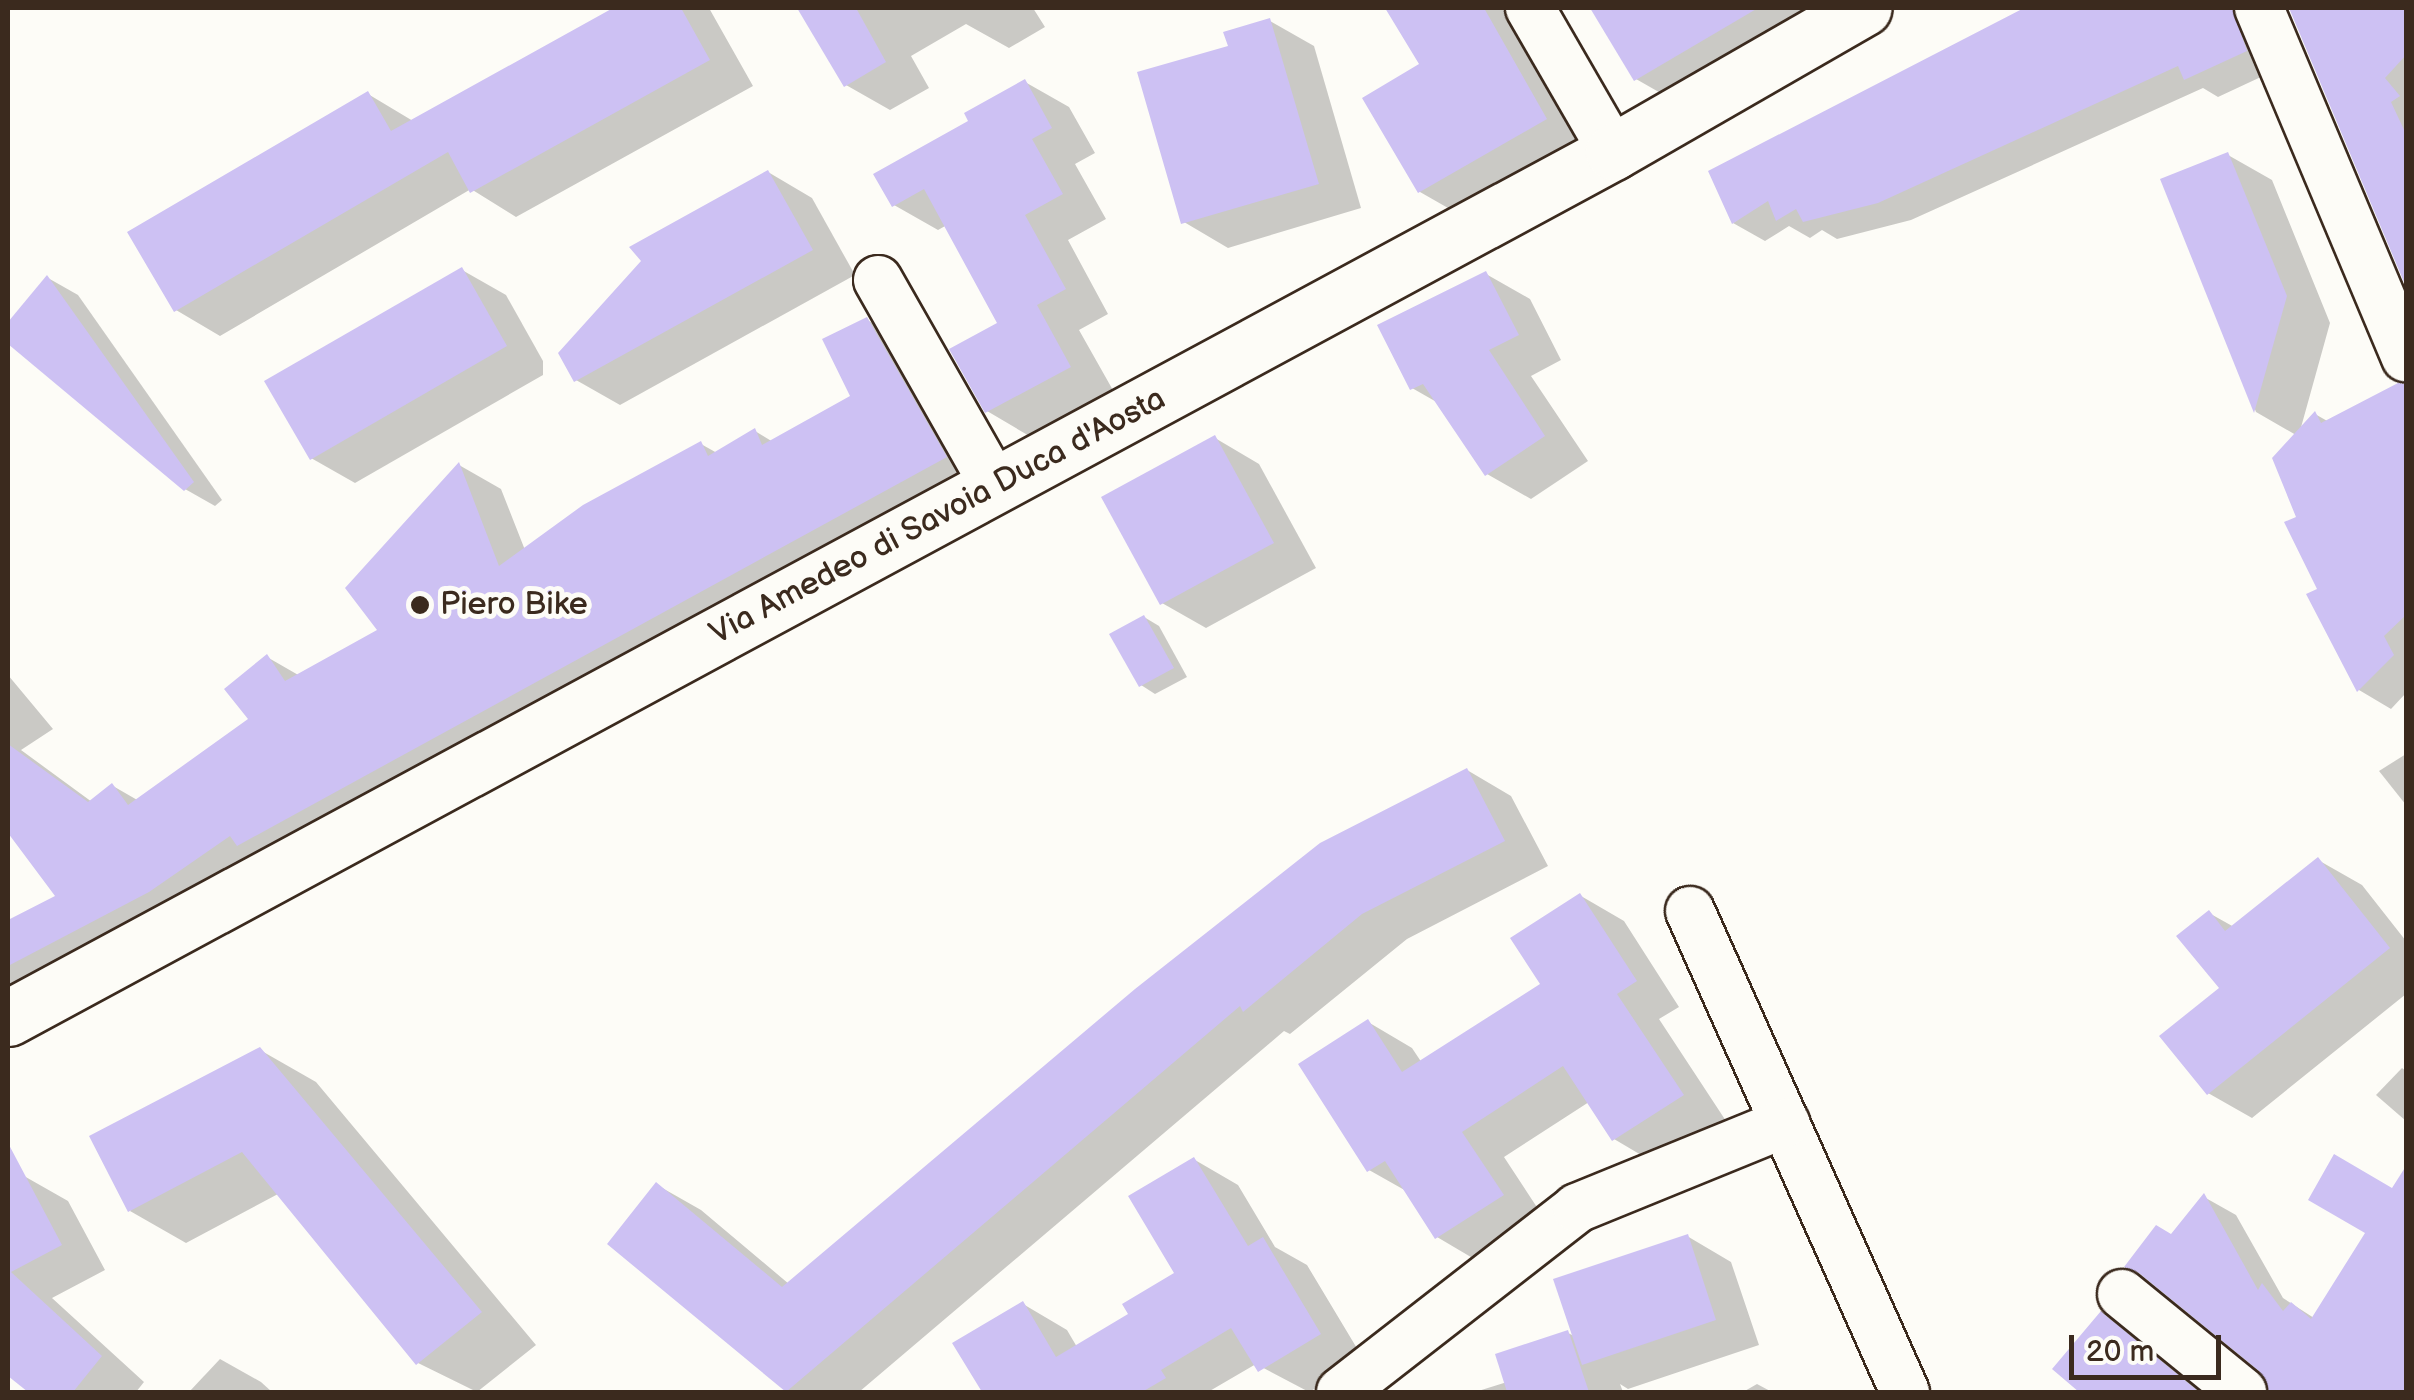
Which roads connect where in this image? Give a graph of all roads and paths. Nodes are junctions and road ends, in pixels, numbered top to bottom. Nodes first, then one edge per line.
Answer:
1 (1530, 8) edge
2 (2259, 8) edge
3 (1839, 13) edge
4 (1613, 152) junction
5 (878, 280) dead end
6 (2406, 356) edge
7 (995, 486) junction
8 (1690, 911) dead end
9 (8, 1018) edge
10 (1784, 1123) junction
11 (2122, 1294) dead end
12 (1341, 1392) edge
13 (1905, 1392) edge
14 (2242, 1392) edge

1 - 4 street
2 - 6 street
3 - 4 street, Via Amedeo di Savoia Duca d'Aosta
4 - 7 street, Via Amedeo di Savoia Duca d'Aosta
5 - 7 street
7 - 9 street, Via Amedeo di Savoia Duca d'Aosta
8 - 10 street
10 - 12 street
10 - 13 street
11 - 14 street

